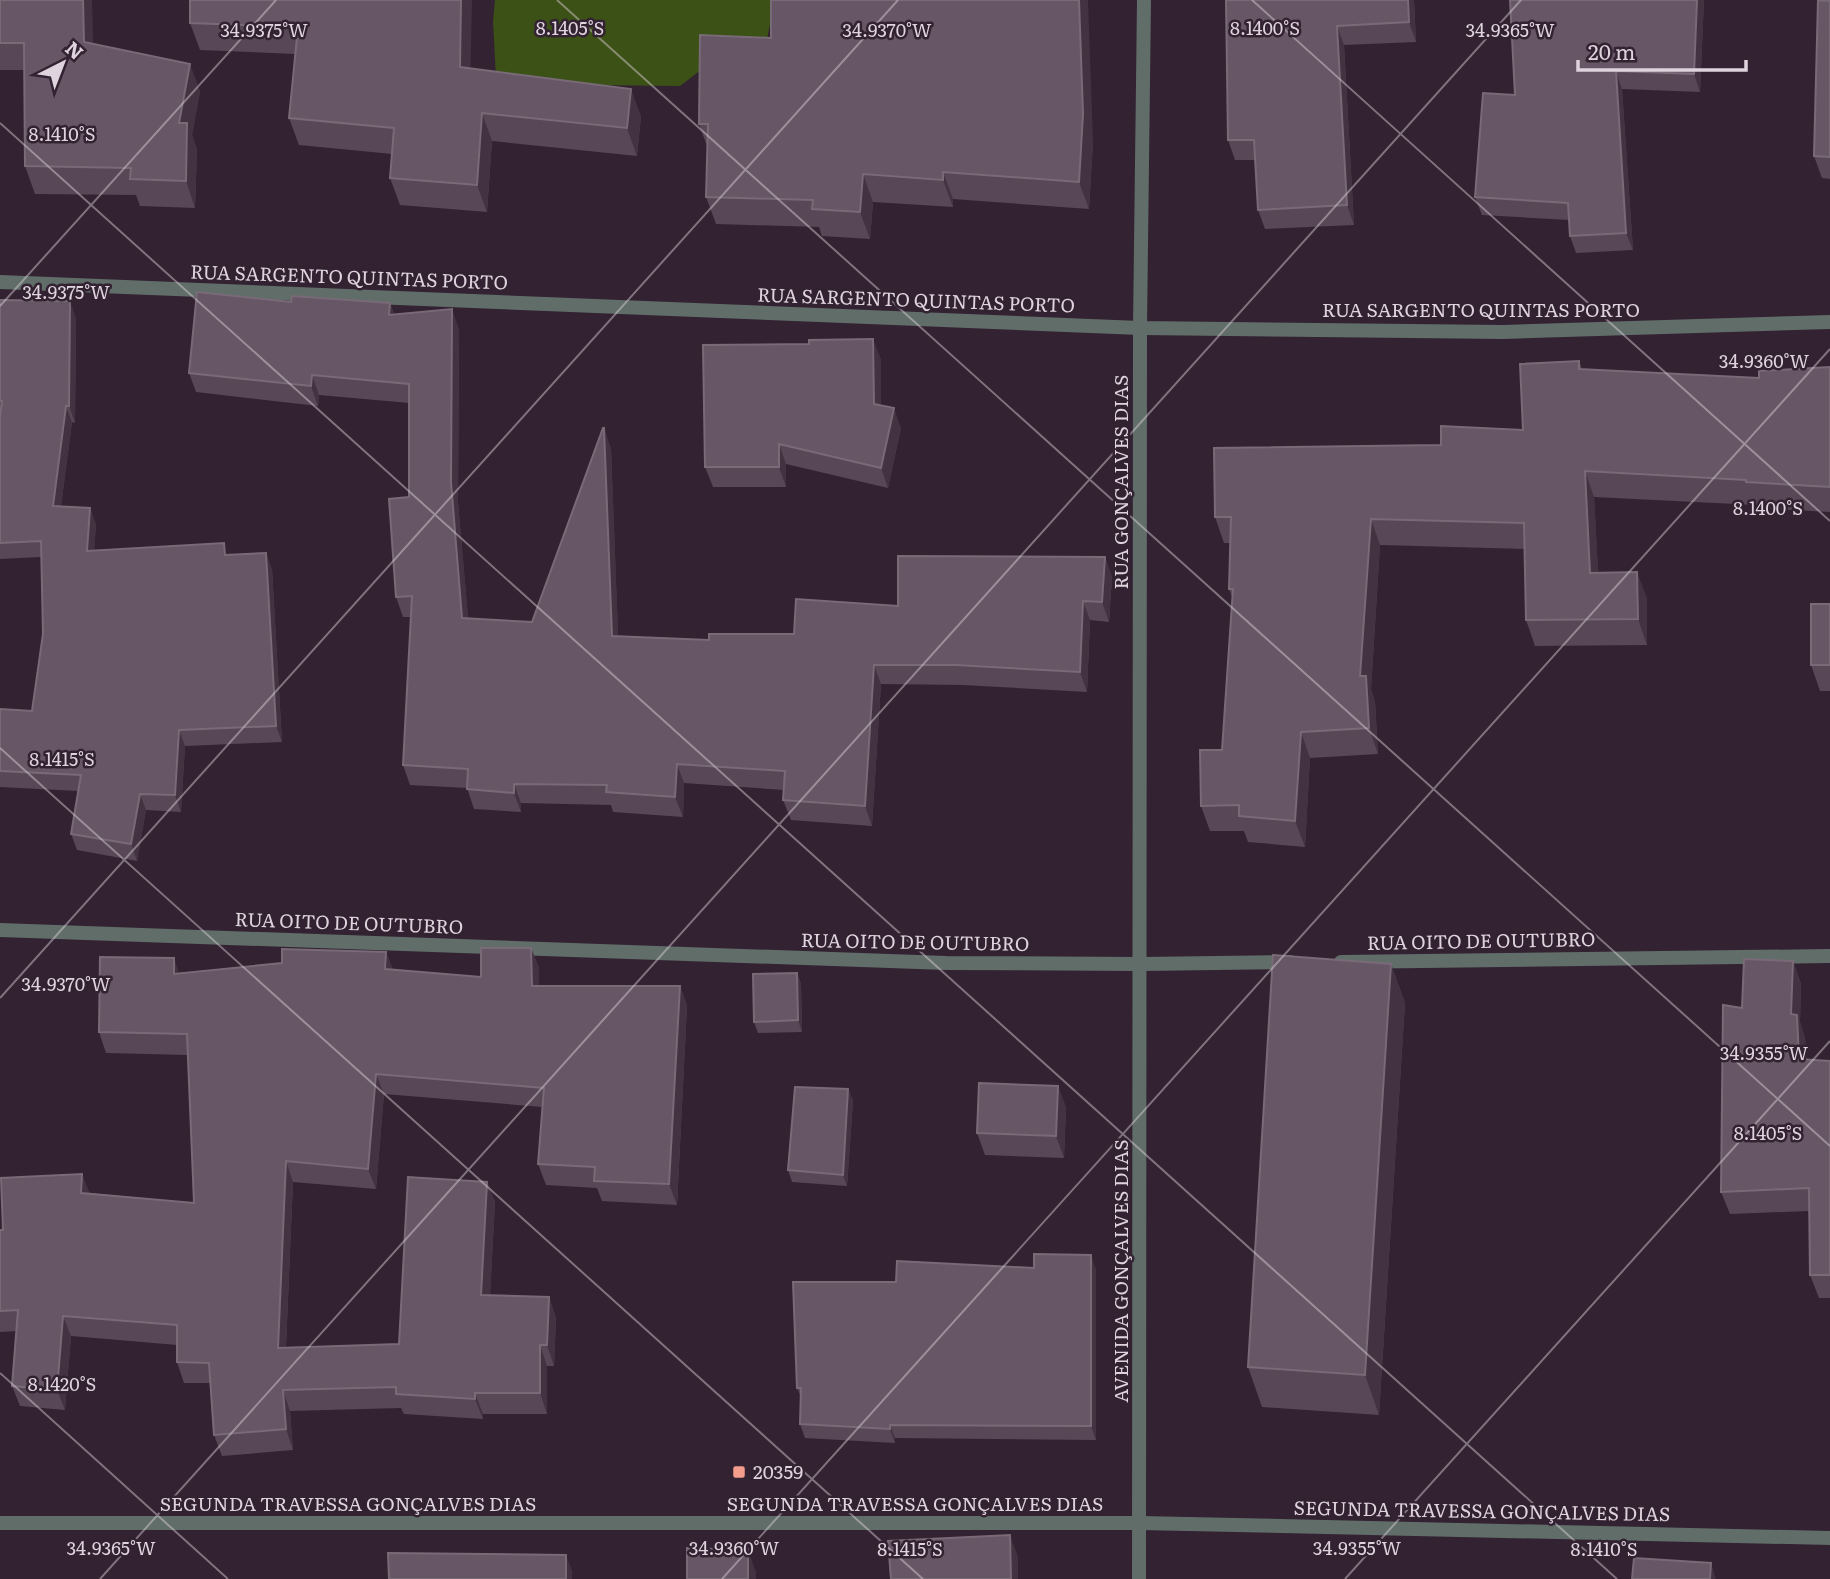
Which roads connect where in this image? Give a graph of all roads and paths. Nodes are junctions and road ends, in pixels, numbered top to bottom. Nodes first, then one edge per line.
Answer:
1 (1144, 0) edge
2 (0, 282) edge
3 (1830, 322) edge
4 (1140, 328) junction
5 (0, 930) edge
6 (1830, 956) edge
7 (1306, 962) edge
8 (1334, 962) edge
9 (1140, 964) junction
10 (0, 1523) edge
11 (1140, 1524) junction
12 (1830, 1538) edge
13 (1139, 1579) edge

1 - 4 street, RUA GONÇALVES DIAS
2 - 4 street, RUA SARGENTO QUINTAS PORTO
3 - 4 street, RUA SARGENTO QUINTAS PORTO
4 - 9 street, RUA GONÇALVES DIAS
5 - 9 street, RUA OITO DE OUTUBRO
6 - 8 street, RUA OITO DE OUTUBRO
7 - 9 street, RUA OITO DE OUTUBRO
9 - 11 street, AVENIDA GONÇALVES DIAS
10 - 11 street, SEGUNDA TRAVESSA GONÇALVES DIAS
11 - 12 street, SEGUNDA TRAVESSA GONÇALVES DIAS
11 - 13 street, AVENIDA GONÇALVES DIAS

